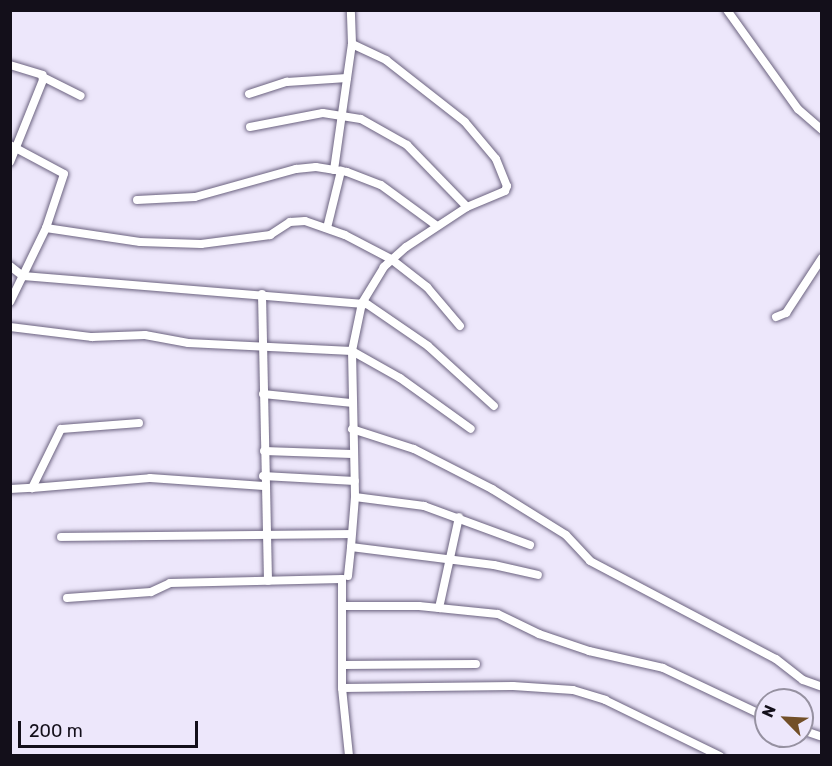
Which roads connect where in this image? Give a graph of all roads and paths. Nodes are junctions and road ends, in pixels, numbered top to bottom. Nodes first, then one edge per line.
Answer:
1 (351, 10) edge
2 (727, 10) edge
3 (352, 44) junction
4 (10, 65) edge
5 (43, 77) junction
6 (347, 78) junction
7 (249, 94) dead end
8 (81, 96) dead end
9 (341, 115) junction
10 (250, 127) dead end
11 (822, 129) edge
12 (13, 147) edge
13 (10, 162) edge
14 (337, 170) junction
15 (137, 200) dead end
16 (467, 207) junction
17 (437, 226) junction
18 (46, 228) junction
19 (327, 228) junction
20 (391, 259) junction
21 (820, 262) edge
22 (10, 266) edge
23 (20, 276) junction
24 (262, 294) junction
25 (10, 302) edge
26 (362, 303) junction
27 (776, 317) dead end
28 (460, 326) dead end
29 (10, 327) edge
30 (262, 345) junction
31 (352, 351) junction
32 (263, 394) junction
33 (351, 403) junction
34 (494, 406) dead end
35 (139, 423) dead end
36 (352, 429) junction
37 (471, 429) dead end
38 (264, 451) junction
39 (352, 454) junction
40 (263, 476) junction
41 (355, 481) junction
42 (264, 486) junction
43 (32, 488) junction
44 (10, 489) edge
45 (355, 497) junction
46 (459, 517) junction
47 (267, 533) junction
48 (351, 534) junction
49 (61, 537) dead end
50 (530, 545) dead end
51 (351, 547) junction
52 (447, 560) junction
53 (538, 575) dead end
54 (348, 576) dead end
55 (268, 581) junction
56 (67, 598) dead end
57 (345, 606) junction
58 (439, 608) junction
59 (476, 664) dead end
60 (342, 666) junction
61 (822, 687) edge
62 (342, 688) junction
63 (754, 711) edge
64 (349, 756) edge
65 (720, 756) edge

1 - 3 street
2 - 11 street
3 - 6 street
3 - 16 street
4 - 5 street
5 - 8 street
5 - 12 street
6 - 7 street
6 - 9 street
9 - 10 street
9 - 14 street
9 - 16 street
12 - 13 street
12 - 18 street
14 - 15 street
14 - 17 street
14 - 19 street
16 - 17 street
17 - 20 street
18 - 19 street
18 - 23 street
19 - 20 street
20 - 26 street
20 - 28 street
21 - 27 street
22 - 23 street
23 - 24 street
23 - 25 street
24 - 26 street
24 - 30 street
26 - 31 street
26 - 34 street
29 - 30 street
30 - 31 street
30 - 32 street
31 - 33 street
31 - 37 street
32 - 33 street
32 - 38 street
33 - 36 street
35 - 43 street
36 - 39 street
36 - 61 street
38 - 39 street
38 - 40 street
39 - 41 street
40 - 41 street
40 - 42 street
41 - 45 street
42 - 43 street
42 - 47 street
43 - 44 street
45 - 46 street
45 - 48 street
46 - 50 street
46 - 52 street
47 - 48 street
47 - 49 street
47 - 55 street
48 - 51 street
51 - 52 street
51 - 54 street
52 - 53 street
52 - 58 street
55 - 56 street
55 - 57 street
57 - 58 street
57 - 60 street
58 - 63 street
59 - 60 street
60 - 62 street
62 - 64 street
62 - 65 street

